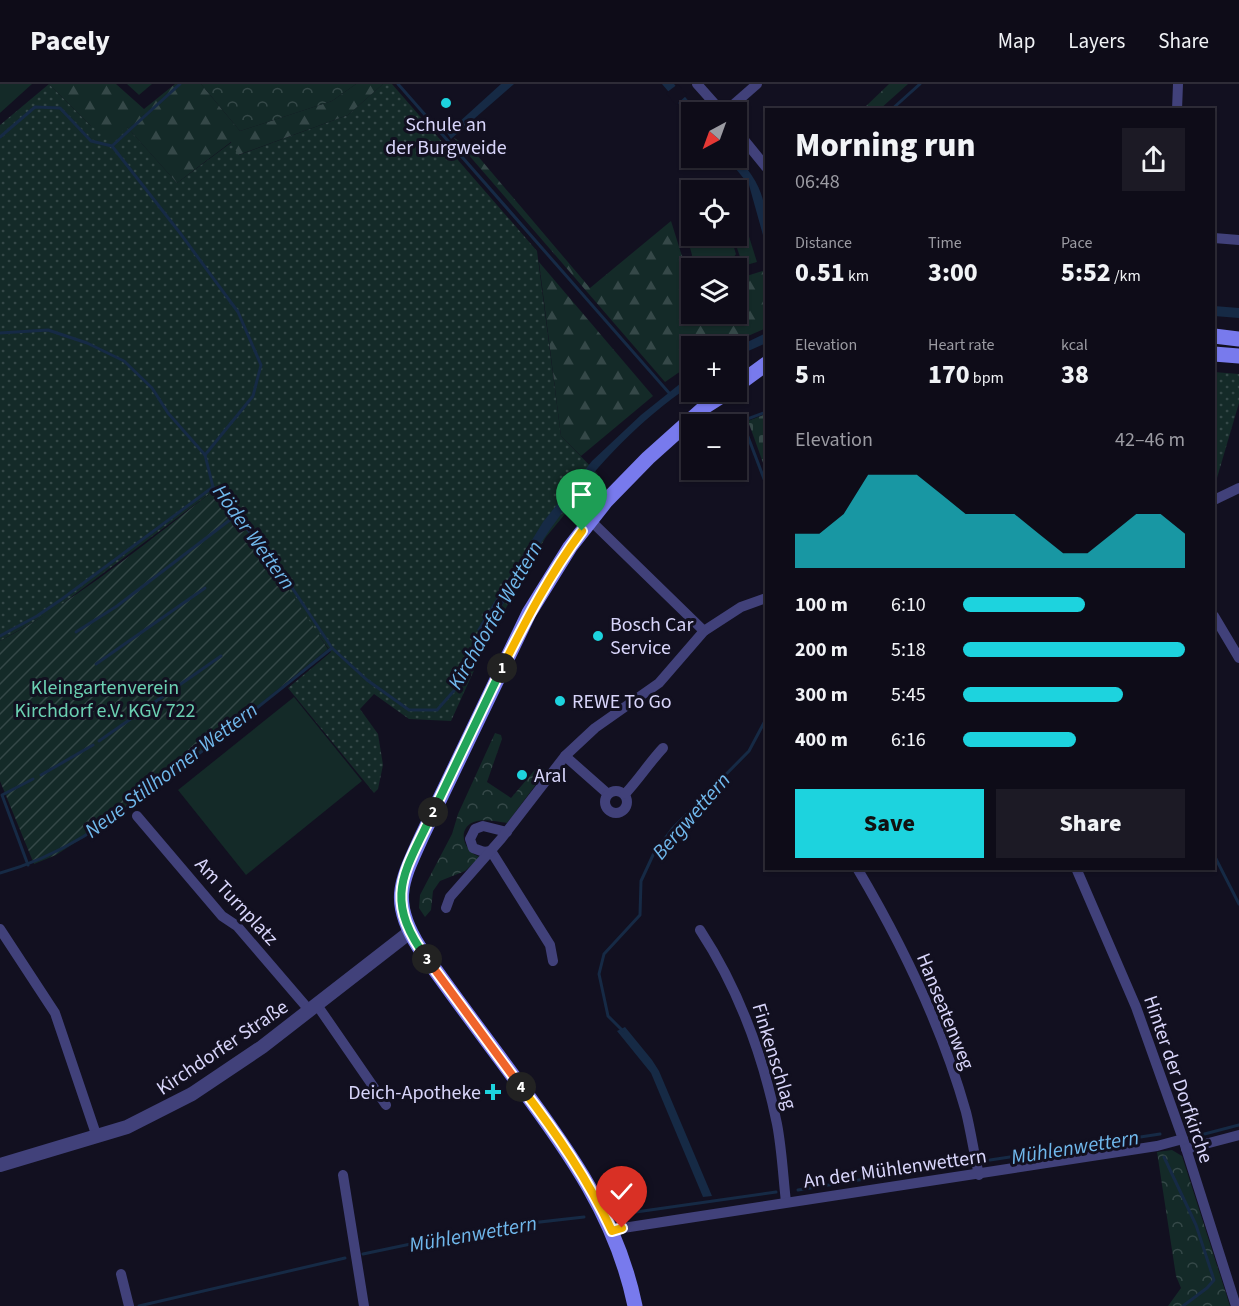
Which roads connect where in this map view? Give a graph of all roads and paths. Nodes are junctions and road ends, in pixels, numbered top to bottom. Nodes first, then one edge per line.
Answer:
1 (697, 84) edge
2 (758, 84) edge
3 (1178, 84) edge
4 (714, 102) edge
5 (736, 102) edge
6 (1177, 108) edge
7 (747, 144) edge
8 (765, 166) edge
9 (1215, 238) edge
10 (1239, 240) edge
11 (1215, 336) edge
12 (1239, 339) edge
13 (1215, 354) edge
14 (1239, 356) edge
15 (765, 365) edge
16 (765, 377) edge
17 (747, 379) edge
18 (747, 382) edge
19 (712, 402) edge
20 (1239, 488) edge
21 (1215, 500) edge
22 (590, 520) junction
23 (765, 598) edge
24 (1215, 618) edge
25 (704, 631) junction
26 (1239, 658) edge
27 (663, 748) dead end
28 (565, 756) junction
29 (608, 794) junction
30 (625, 794) junction
31 (137, 816) dead end
32 (507, 832) junction
33 (491, 851) junction
34 (858, 870) edge
35 (1077, 870) edge
36 (446, 908) dead end
37 (0, 929) edge
38 (700, 930) dead end
39 (410, 932) junction
40 (553, 961) dead end
41 (314, 1008) junction
42 (386, 1105) dead end
43 (1239, 1135) edge
44 (97, 1137) junction
45 (1184, 1144) junction
46 (0, 1165) edge
47 (343, 1175) dead end
48 (979, 1175) junction
49 (786, 1202) junction
50 (612, 1231) junction
51 (121, 1274) dead end
52 (129, 1306) edge
53 (364, 1306) edge
54 (635, 1306) edge
55 (1236, 1306) edge

1 - 4 street
2 - 5 street
3 - 6 street
7 - 8 street
9 - 10 street
11 - 12 main road
13 - 14 main road
15 - 17 main road
16 - 18 main road
19 - 22 main road
20 - 21 street
22 - 25 street
22 - 39 main road
23 - 25 street
24 - 26 street
25 - 28 street
27 - 30 street
28 - 29 street
28 - 32 street
29 - 30 street
29 - 30 street
31 - 41 street, Am Turnplatz
32 - 33 street
32 - 33 street
33 - 36 street
33 - 40 street
34 - 48 street, Hanseatenweg
35 - 45 street, Hinter der Dorfkirche
37 - 44 street
38 - 49 street, Finkenschlag
39 - 41 street, Kirchdorfer Straße
39 - 50 main road
41 - 42 street, Am Turnplatz
41 - 44 street, Kirchdorfer Straße
43 - 45 street, An der Mühlenwettern
44 - 46 street, Kirchdorfer Straße
45 - 48 street, An der Mühlenwettern
45 - 55 street, Hinter der Dorfkirche
47 - 53 street
48 - 49 street, An der Mühlenwettern
49 - 50 street, An der Mühlenwettern
50 - 54 main road
51 - 52 street

